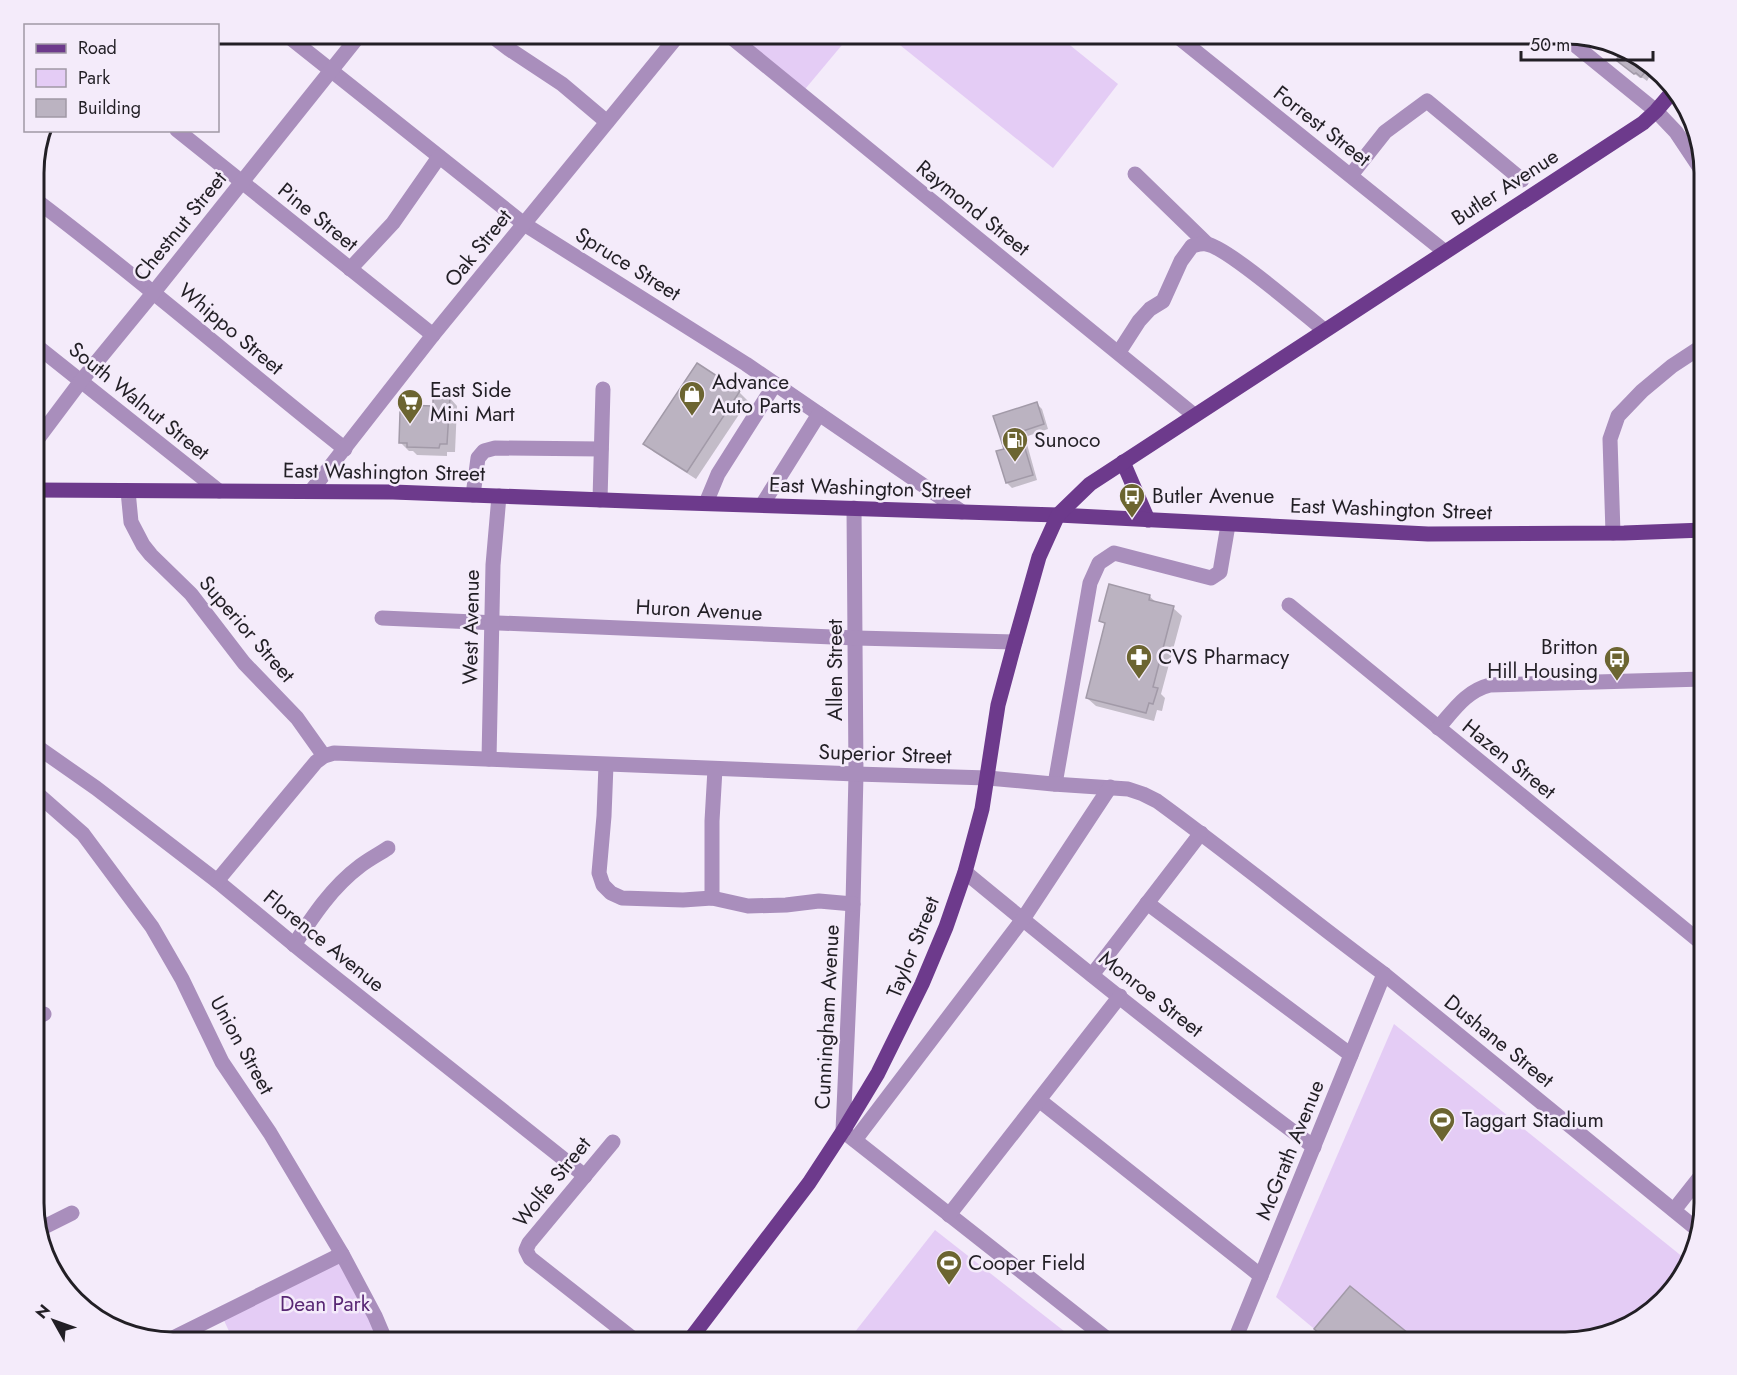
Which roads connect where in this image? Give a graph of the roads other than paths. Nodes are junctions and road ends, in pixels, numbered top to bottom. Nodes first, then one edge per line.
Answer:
1 (298, 44) edge
2 (352, 44) edge
3 (502, 44) edge
4 (671, 44) edge
5 (740, 44) edge
6 (1187, 44) edge
7 (1574, 44) edge
8 (330, 69) junction
9 (1669, 96) edge
10 (1656, 111) junction
11 (607, 123) junction
12 (179, 132) edge
13 (1692, 156) edge
14 (438, 158) junction
15 (1134, 174) dead end
16 (1351, 175) junction
17 (1522, 180) dead end
18 (242, 183) junction
19 (44, 207) edge
20 (525, 224) junction
21 (1206, 243) junction
22 (1444, 251) junction
23 (350, 269) junction
24 (154, 292) junction
25 (1324, 330) junction
26 (433, 335) junction
27 (44, 352) edge
28 (1119, 352) junction
29 (1694, 352) edge
30 (81, 381) junction
31 (775, 384) junction
32 (603, 390) dead end
33 (819, 414) junction
34 (1194, 415) junction
35 (44, 430) edge
36 (345, 448) junction
37 (601, 449) junction
38 (1123, 462) junction
39 (44, 490) edge
40 (128, 491) junction
41 (219, 491) junction
42 (311, 491) junction
43 (473, 495) junction
44 (499, 496) junction
45 (600, 500) junction
46 (706, 504) junction
47 (762, 505) junction
48 (854, 508) junction
49 (962, 512) junction
50 (1058, 515) junction
51 (1148, 520) junction
52 (1228, 525) junction
53 (1694, 530) edge
54 (1613, 533) junction
55 (1289, 605) dead end
56 (382, 618) dead end
57 (492, 624) junction
58 (856, 638) junction
59 (1015, 642) junction
60 (1694, 679) edge
61 (1438, 728) junction
62 (44, 752) edge
63 (324, 756) junction
64 (489, 759) junction
65 (606, 765) junction
66 (715, 769) junction
67 (856, 774) junction
68 (988, 778) junction
69 (1055, 784) junction
70 (1110, 788) junction
71 (44, 800) edge
72 (1200, 833) junction
73 (388, 848) dead end
74 (965, 872) junction
75 (217, 881) junction
76 (712, 898) junction
77 (1148, 903) junction
78 (853, 904) junction
79 (1023, 919) junction
80 (1694, 937) edge
81 (294, 945) junction
82 (1384, 974) junction
83 (1092, 975) junction
84 (1120, 996) junction
85 (1351, 1055) junction
86 (1039, 1100) junction
87 (849, 1136) junction
88 (613, 1142) dead end
89 (1314, 1147) junction
90 (585, 1176) junction
91 (1694, 1185) edge
92 (1674, 1210) junction
93 (72, 1213) dead end
94 (949, 1215) junction
95 (1691, 1224) edge
96 (46, 1226) edge
97 (342, 1254) junction
98 (1261, 1276) junction
99 (185, 1332) edge
100 (382, 1332) edge
101 (624, 1332) edge
102 (696, 1332) edge
103 (1099, 1332) edge
104 (1238, 1332) edge

1 - 8 street, Spruce Street
2 - 8 street, Chestnut Street
3 - 11 street
4 - 11 street, Oak Street
5 - 28 street, Raymond Street
6 - 16 street, Forrest Street
7 - 10 street
8 - 14 street, Spruce Street
8 - 18 street, Chestnut Street
9 - 10 main road, Butler Avenue
10 - 13 street
10 - 22 main road, Butler Avenue
11 - 20 street, Oak Street
12 - 18 street, Pine Street
14 - 20 street, Spruce Street
14 - 23 street
15 - 21 street
16 - 17 street
16 - 22 street, Forrest Street
18 - 23 street, Pine Street
18 - 24 street, Chestnut Street
19 - 24 street, Whippo Street
20 - 26 street, Oak Street
20 - 31 street, Spruce Street
21 - 25 street
21 - 28 street
22 - 25 main road, Butler Avenue
23 - 26 street, Pine Street
24 - 30 street, Chestnut Street
24 - 36 street, Whippo Street
25 - 34 main road, Butler Avenue
26 - 36 street, Oak Street
27 - 30 street, South Walnut Street
28 - 34 street, Raymond Street
29 - 54 street
30 - 35 street, Chestnut Street
30 - 41 street, South Walnut Street
31 - 33 street, Spruce Street
31 - 46 street
32 - 37 street
33 - 47 street
33 - 49 street, Spruce Street
34 - 38 main road, Butler Avenue
36 - 42 street, Oak Street
37 - 43 street
37 - 45 street
38 - 50 main road, Butler Avenue
38 - 51 main road
39 - 40 main road, East Washington Street
40 - 41 main road, East Washington Street
40 - 63 street, Superior Street
41 - 42 main road, East Washington Street
42 - 43 main road, East Washington Street
43 - 44 main road, East Washington Street
44 - 45 main road, East Washington Street
44 - 57 street, West Avenue
45 - 46 main road, East Washington Street
46 - 47 main road, East Washington Street
47 - 48 main road, East Washington Street
48 - 49 main road, East Washington Street
48 - 58 street, Allen Street
49 - 50 main road, East Washington Street
50 - 51 main road, East Washington Street
50 - 59 main road, Taylor Street
51 - 52 main road, East Washington Street
52 - 54 main road, East Washington Street
52 - 69 street
53 - 54 main road, East Washington Street
55 - 61 street, Hazen Street
56 - 57 street, Huron Avenue
57 - 58 street, Huron Avenue
57 - 64 street, West Avenue
58 - 59 street, Huron Avenue
58 - 67 street, Allen Street
59 - 68 main road, Taylor Street
60 - 61 street
61 - 80 street, Hazen Street
62 - 75 street, Florence Avenue
63 - 64 street, Superior Street
63 - 75 street
64 - 65 street, Superior Street
65 - 66 street, Superior Street
65 - 76 street, Cunningham Avenue
66 - 67 street, Superior Street
66 - 76 street
67 - 68 street, Superior Street
67 - 78 street, Allen Street
68 - 69 street, Superior Street
68 - 74 main road, Taylor Street
69 - 70 street, Superior Street
70 - 72 street, Superior Street
70 - 79 street, Taylor Street
71 - 97 street, Union Street
72 - 77 street
72 - 82 street, Superior Street
73 - 81 street
74 - 79 street, Monroe Street
74 - 87 main road, Taylor Street
75 - 81 street, Florence Avenue
76 - 78 street, Cunningham Avenue
77 - 83 street
77 - 85 street
78 - 87 street, Cunningham Avenue
79 - 83 street, Monroe Street
79 - 87 street, Taylor Street
81 - 90 street, Florence Avenue
82 - 85 street, McGrath Avenue
82 - 92 street, Dushane Street
83 - 84 street, Monroe Street
84 - 86 street
84 - 89 street, Monroe Street
85 - 89 street, McGrath Avenue
86 - 94 street
86 - 98 street
87 - 94 street
87 - 102 main road, Taylor Street
88 - 90 street, Wolfe Street
89 - 98 street, McGrath Avenue
90 - 101 street, Wolfe Street
91 - 92 street
92 - 95 street, Dushane Street
93 - 96 street
94 - 103 street
97 - 99 street
97 - 100 street, Union Street
98 - 104 street, McGrath Avenue

